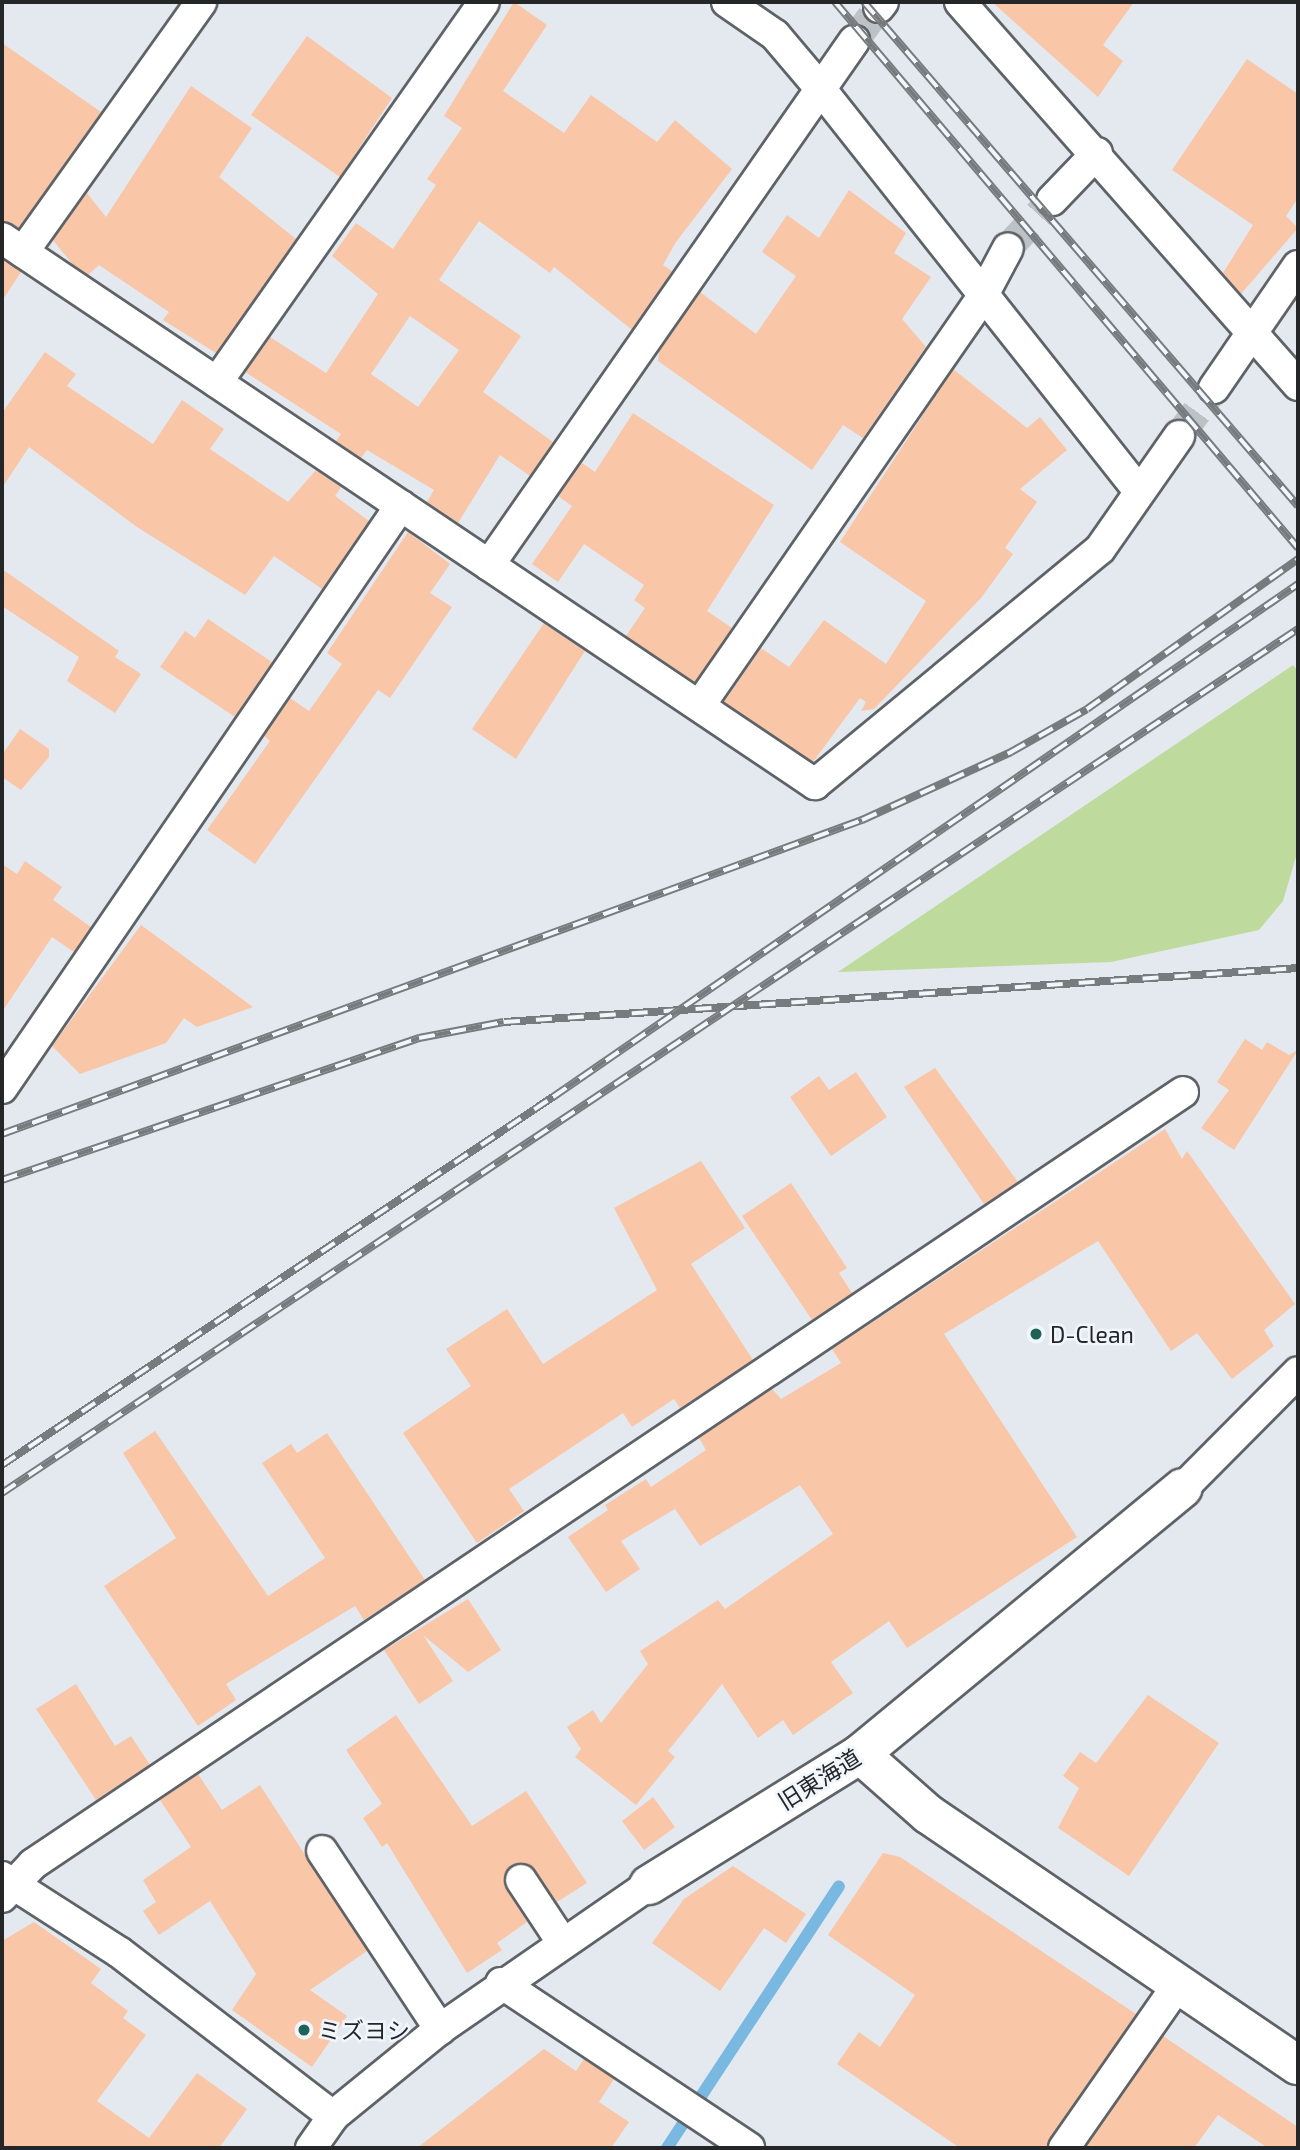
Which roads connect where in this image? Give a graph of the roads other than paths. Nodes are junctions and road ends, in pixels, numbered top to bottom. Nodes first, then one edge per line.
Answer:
1 (201, 2) edge
2 (484, 2) edge
3 (727, 2) edge
4 (960, 2) edge
5 (854, 41) tunnel mouth
6 (819, 87) junction
7 (1097, 153) junction
8 (1052, 200) tunnel mouth
9 (12, 245) edge
10 (1008, 248) tunnel mouth
11 (1298, 266) edge
12 (982, 297) junction
13 (1253, 334) junction
14 (217, 382) junction
15 (1298, 385) edge
16 (1214, 388) tunnel mouth
17 (1179, 436) tunnel mouth
18 (1139, 491) junction
19 (401, 505) junction
20 (489, 565) junction
21 (700, 705) junction
22 (2, 1088) edge
23 (1183, 1092) dead end
24 (1298, 1372) edge
25 (1183, 1488) joint
26 (860, 1755) junction
27 (322, 1851) dead end
28 (521, 1880) dead end
29 (649, 1885) joint
30 (7, 1887) edge
31 (562, 1942) junction
32 (501, 1983) junction
33 (1177, 1986) junction
34 (440, 2029) junction
35 (1298, 2065) edge
36 (333, 2116) junction
37 (312, 2148) edge
38 (749, 2148) edge
39 (1064, 2148) edge

1 - 9 street
2 - 14 street
3 - 6 street
4 - 7 street
5 - 6 street
6 - 12 street
6 - 20 street
7 - 8 street
7 - 13 street
9 - 14 street
10 - 12 street
11 - 13 street
12 - 18 street
12 - 21 street
13 - 15 street
13 - 16 street
14 - 19 street
17 - 18 street
18 - 21 street
19 - 20 street
19 - 22 street
20 - 21 street
23 - 30 street
24 - 25 street, 旧東海道
25 - 26 street, 旧東海道
26 - 29 street, 旧東海道
26 - 33 street
27 - 34 street
28 - 31 street
29 - 31 street, 旧東海道
30 - 36 street
31 - 32 street, 旧東海道
32 - 34 street, 旧東海道
32 - 38 street
33 - 35 street
33 - 39 street
34 - 36 street, 旧東海道
36 - 37 street, 旧東海道

